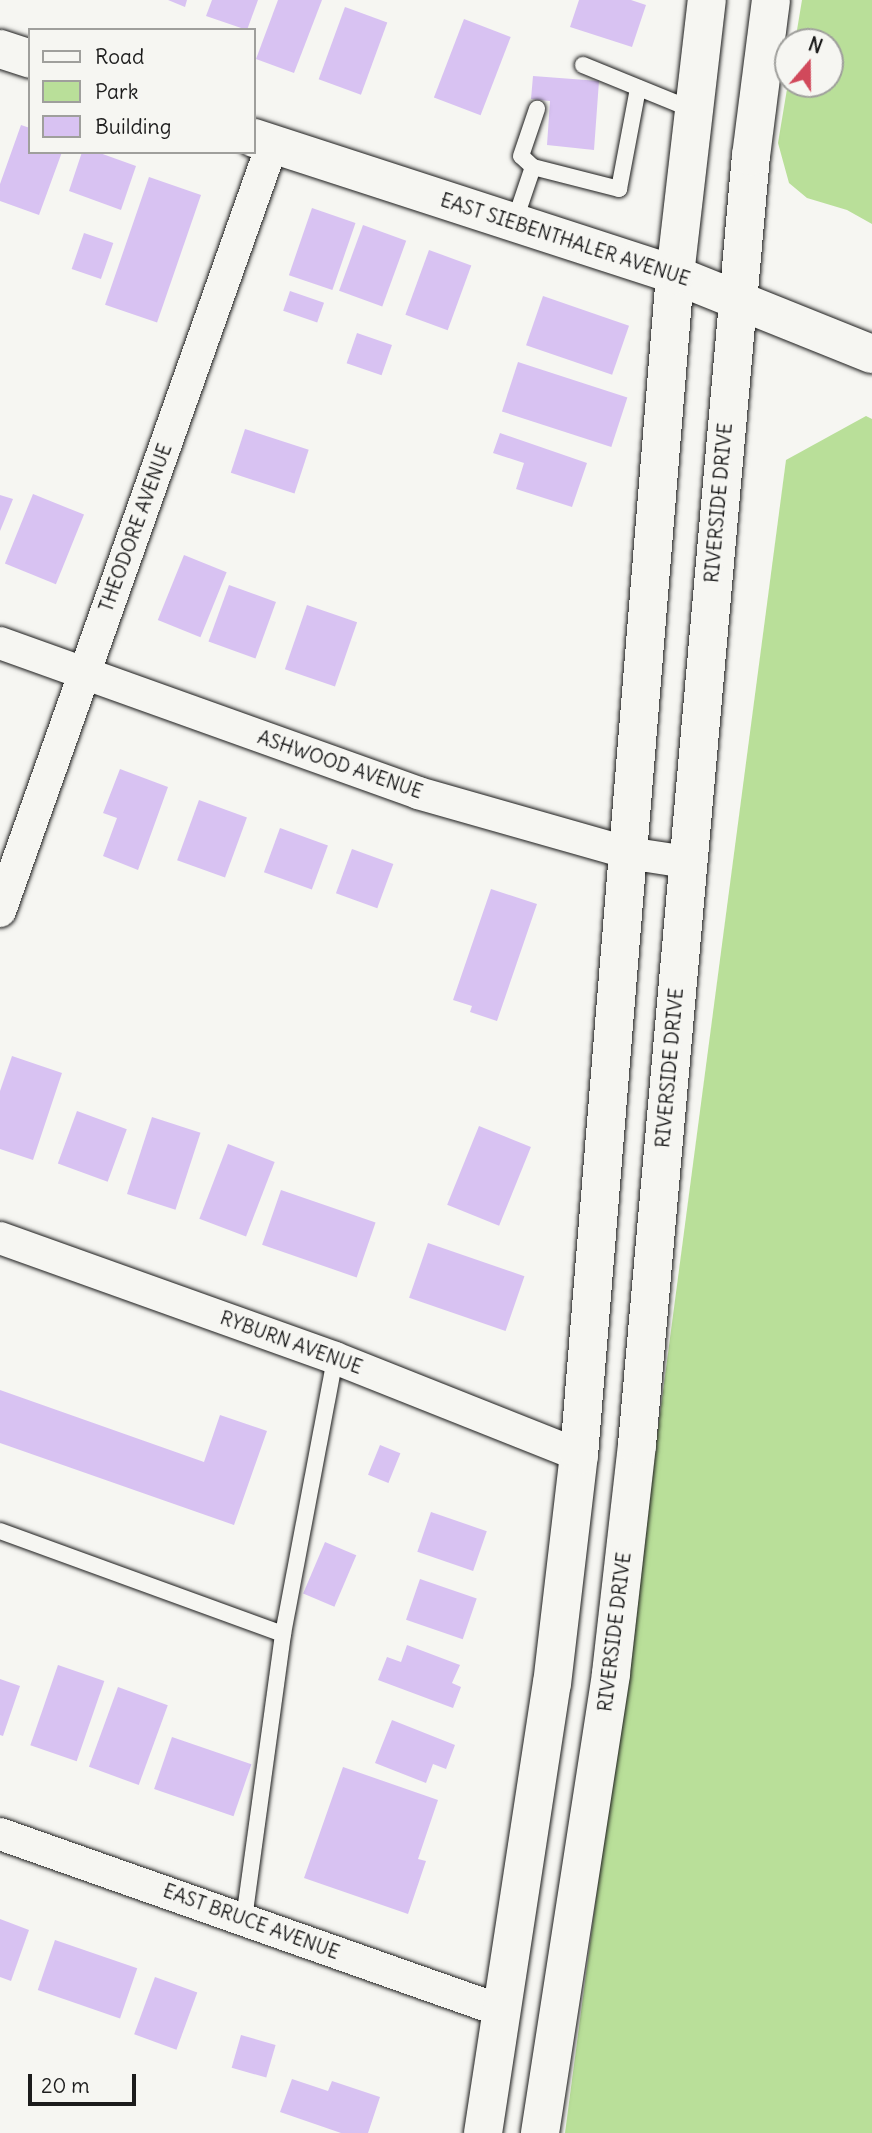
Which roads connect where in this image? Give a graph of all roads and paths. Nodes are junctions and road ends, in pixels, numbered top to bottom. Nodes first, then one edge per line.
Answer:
1 (707, 0) edge
2 (771, 0) edge
3 (0, 48) edge
4 (28, 58) edge
5 (583, 65) dead end
6 (638, 88) junction
7 (537, 109) dead end
8 (693, 110) junction
9 (263, 142) edge
10 (533, 167) junction
11 (514, 223) junction
12 (675, 275) junction
13 (738, 298) junction
14 (872, 354) edge
15 (0, 643) edge
16 (84, 673) junction
17 (628, 853) junction
18 (688, 862) junction
19 (0, 911) edge
20 (0, 1238) edge
21 (335, 1358) junction
22 (579, 1455) junction
23 (0, 1531) edge
24 (282, 1634) junction
25 (0, 1834) edge
26 (244, 1919) junction
27 (502, 2011) junction
28 (483, 2133) edge
29 (540, 2133) edge

1 - 8 main road
2 - 13 main road, RIVERSIDE DRIVE
3 - 4 main road
5 - 6 lane
6 - 8 lane
6 - 10 lane
7 - 10 lane
8 - 12 main road
9 - 11 main road, EAST SIEBENTHALER AVENUE
9 - 16 street, THEODORE AVENUE
10 - 11 lane
11 - 12 main road, EAST SIEBENTHALER AVENUE
12 - 13 main road, EAST SIEBENTHALER AVENUE
12 - 17 main road
13 - 14 main road, EAST SIEBENTHALER AVENUE
13 - 18 main road, RIVERSIDE DRIVE
15 - 16 street, ASHWOOD AVENUE
16 - 17 street, ASHWOOD AVENUE
16 - 19 street, THEODORE AVENUE
17 - 18 street, ASHWOOD AVENUE
17 - 22 main road
18 - 29 main road, RIVERSIDE DRIVE
20 - 21 street, RYBURN AVENUE
21 - 22 street, RYBURN AVENUE
21 - 24 lane
22 - 27 main road
23 - 24 lane
24 - 26 lane
25 - 26 street, EAST BRUCE AVENUE
26 - 27 street, EAST BRUCE AVENUE
27 - 28 main road

